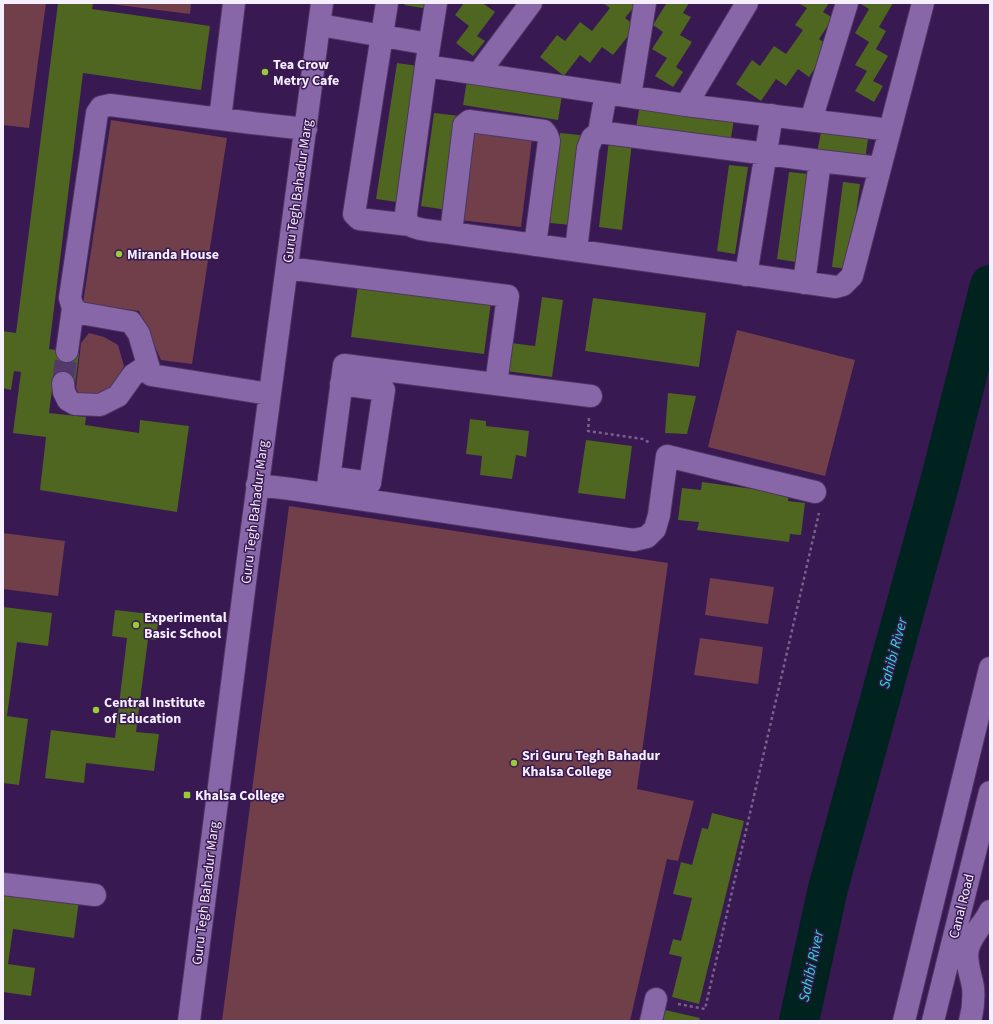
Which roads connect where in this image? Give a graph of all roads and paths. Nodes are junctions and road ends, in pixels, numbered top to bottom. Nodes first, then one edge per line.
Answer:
1 (234, 3) edge
2 (322, 3) edge
3 (387, 3) edge
4 (436, 3) edge
5 (531, 3) edge
6 (645, 3) edge
7 (747, 3) edge
8 (848, 3) edge
9 (923, 3) edge
10 (320, 25) junction
11 (382, 36) junction
12 (429, 44) junction
13 (426, 66) junction
14 (478, 74) junction
15 (606, 93) junction
16 (630, 96) junction
17 (686, 104) junction
18 (772, 115) junction
19 (220, 119) junction
20 (811, 120) junction
21 (306, 129) junction
22 (890, 130) junction
23 (599, 132) junction
24 (766, 154) junction
25 (820, 161) junction
26 (880, 168) junction
27 (410, 225) junction
28 (451, 233) junction
29 (535, 245) junction
30 (576, 250) junction
31 (287, 268) junction
32 (746, 275) junction
33 (804, 283) junction
34 (72, 308) junction
35 (67, 351) tunnel mouth
36 (148, 365) junction
37 (63, 383) tunnel mouth
38 (341, 384) junction
39 (496, 384) junction
40 (270, 394) junction
41 (591, 396) joint
42 (666, 456) junction
43 (257, 485) junction
44 (328, 485) junction
45 (815, 492) joint
46 (990, 668) edge
47 (985, 707) edge
48 (990, 792) edge
49 (3, 884) edge
50 (95, 895) dead end
51 (990, 911) edge
52 (960, 948) junction
53 (656, 999) joint
54 (189, 1021) edge
55 (651, 1021) edge
56 (904, 1021) edge
57 (933, 1021) edge
58 (970, 1021) edge

1 - 19 street
2 - 10 street, Guru Tegh Bahadur Marg
3 - 11 street
4 - 12 street
5 - 14 street
6 - 16 street
7 - 17 street
8 - 20 street
9 - 22 street
10 - 11 street
10 - 21 street, Guru Tegh Bahadur Marg
11 - 12 street
11 - 27 street
12 - 13 street
13 - 14 street
13 - 27 street
14 - 15 street
15 - 16 street
15 - 23 street
16 - 17 street
17 - 18 street
18 - 20 street
18 - 24 street
19 - 21 street
19 - 34 street
20 - 22 street
21 - 31 street, Guru Tegh Bahadur Marg
22 - 26 street
23 - 24 street
23 - 30 street
24 - 25 street
24 - 32 street
25 - 26 street
25 - 33 street
26 - 33 street
27 - 28 street
28 - 29 street
28 - 29 street
29 - 30 street
30 - 32 street
31 - 39 street
31 - 40 street, Guru Tegh Bahadur Marg
32 - 33 street
34 - 35 street
34 - 36 street
36 - 37 street
36 - 40 street
38 - 39 street
38 - 44 street
38 - 44 street
39 - 41 street
40 - 43 street, Guru Tegh Bahadur Marg
41 - 42 path
42 - 44 street
42 - 45 street
43 - 44 street
43 - 54 street, Guru Tegh Bahadur Marg
45 - 53 path
46 - 47 street
47 - 56 street
48 - 52 street, Canal Road
49 - 50 street
51 - 52 street
52 - 57 street, Canal Road
52 - 58 street
53 - 55 street

